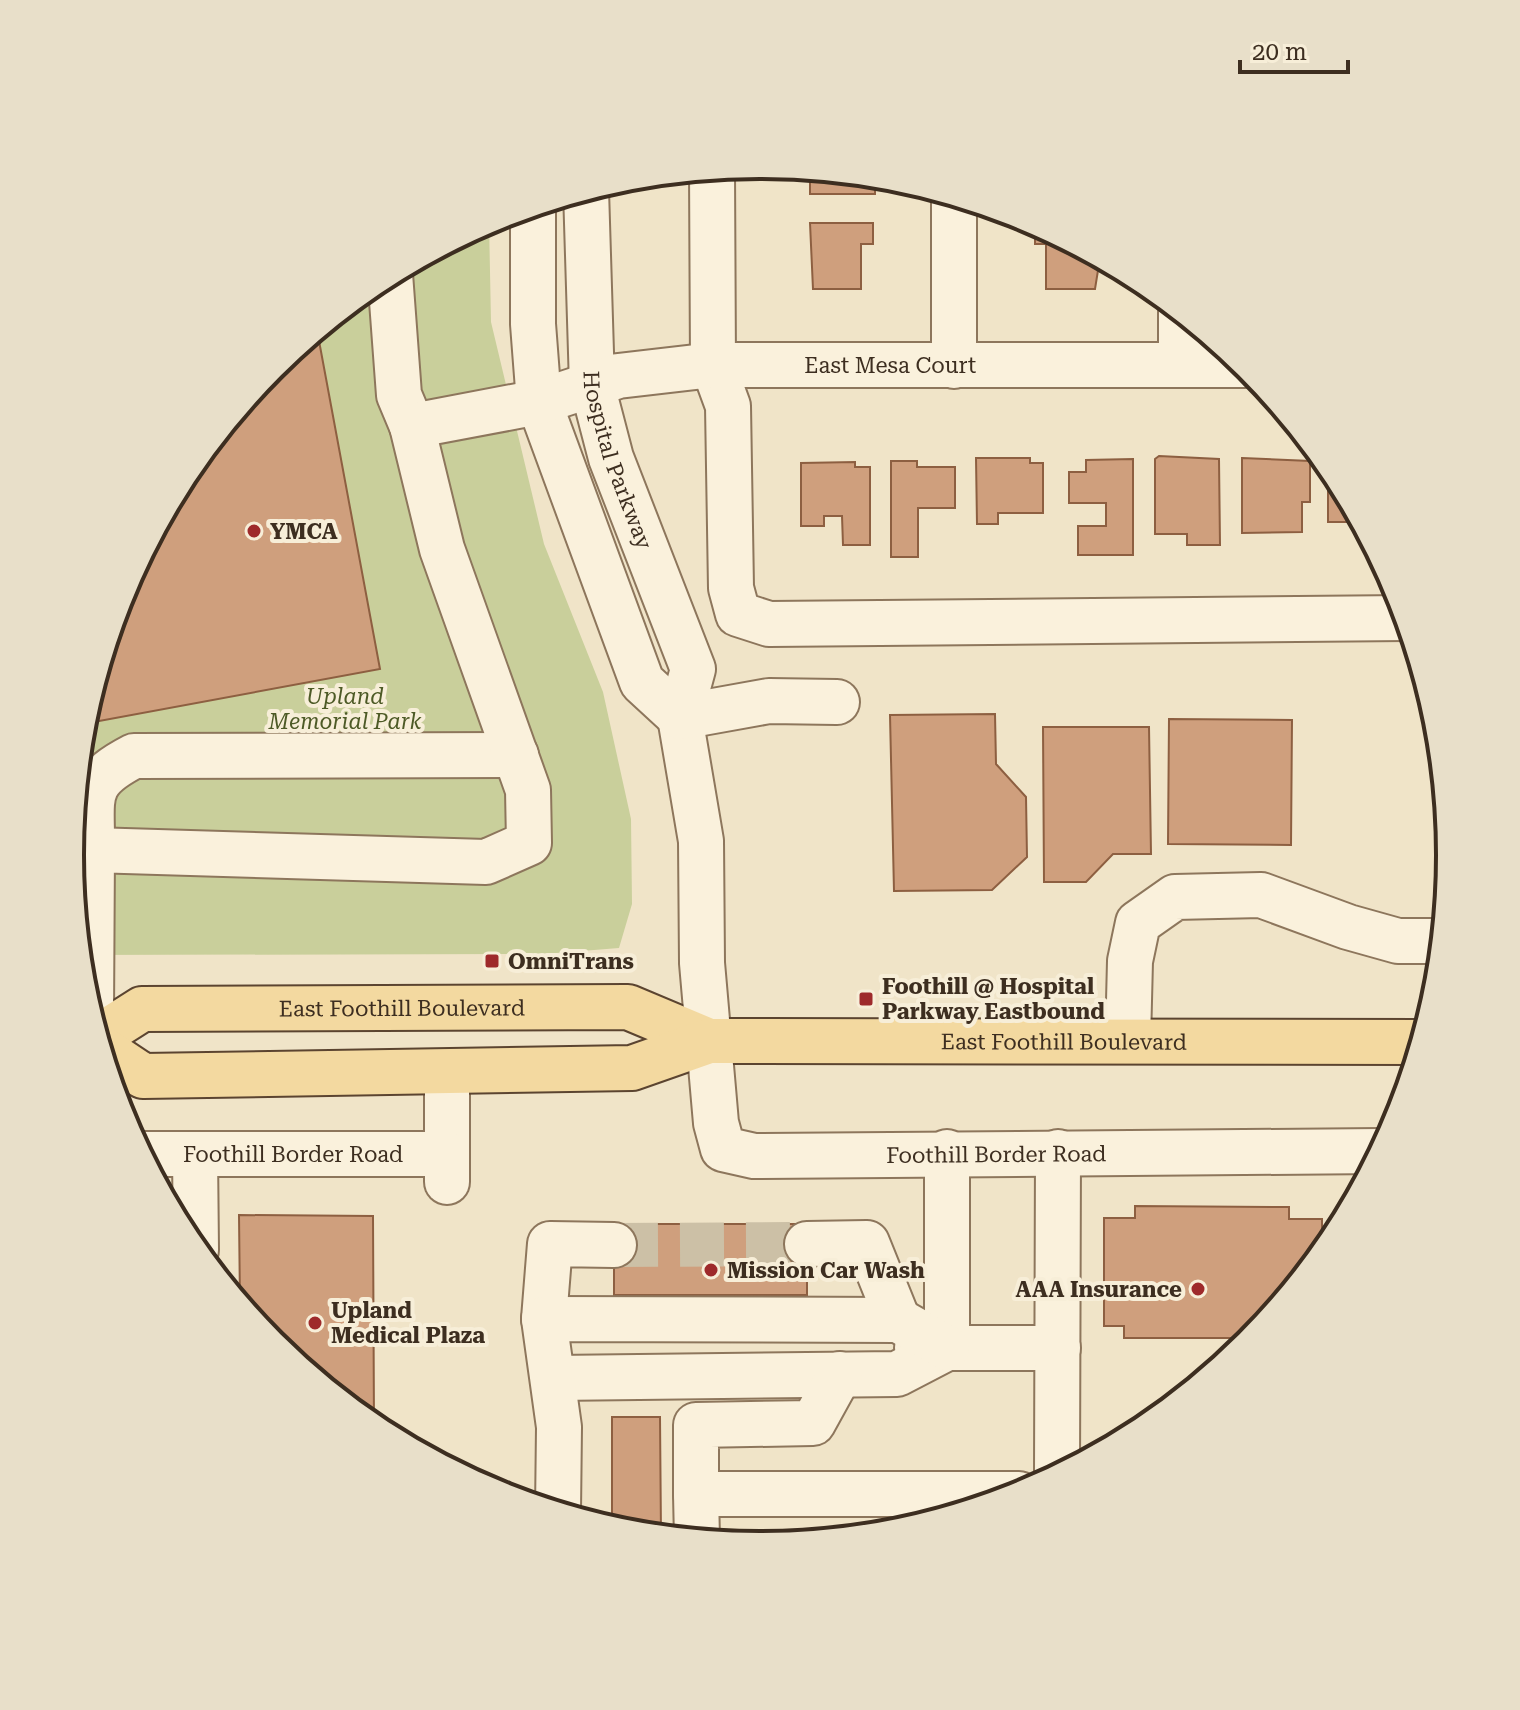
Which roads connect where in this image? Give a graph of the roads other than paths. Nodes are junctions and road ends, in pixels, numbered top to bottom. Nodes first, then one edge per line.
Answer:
1 (712, 180) edge
2 (586, 202) edge
3 (954, 208) edge
4 (533, 219) edge
5 (391, 289) edge
6 (1181, 326) edge
7 (1181, 364) junction
8 (713, 365) junction
9 (1225, 365) edge
10 (954, 366) junction
11 (592, 385) junction
12 (539, 402) junction
13 (412, 426) junction
14 (1393, 618) edge
15 (837, 702) dead end
16 (680, 717) junction
17 (516, 755) junction
18 (88, 788) edge
19 (86, 800) edge
20 (92, 850) junction
21 (1430, 941) edge
22 (91, 952) edge
23 (107, 1031) edge
24 (709, 1041) junction
25 (1128, 1041) junction
26 (1409, 1042) edge
27 (116, 1058) edge
28 (447, 1073) junction
29 (1367, 1151) edge
30 (947, 1152) junction
31 (1058, 1152) junction
32 (154, 1154) edge
33 (195, 1154) junction
34 (196, 1227) edge
35 (807, 1244) tunnel mouth
36 (614, 1245) tunnel mouth
37 (898, 1320) junction
38 (549, 1348) junction
39 (947, 1348) junction
40 (1058, 1348) junction
41 (840, 1374) junction
42 (1057, 1462) edge
43 (696, 1494) junction
44 (980, 1494) edge
45 (558, 1500) edge
46 (697, 1528) edge

1 - 8 street
2 - 11 street, Hospital Parkway
3 - 10 street
4 - 12 street
5 - 13 street
6 - 7 street
7 - 9 street, East Mesa Court
7 - 10 street, East Mesa Court
8 - 10 street, East Mesa Court
8 - 11 street, East Mesa Court
8 - 14 street
11 - 12 street, East Mesa Court
11 - 16 street, Hospital Parkway
12 - 13 street, East Mesa Court
12 - 16 street
13 - 17 street
15 - 16 street
16 - 24 street, Hospital Parkway
17 - 18 street
17 - 20 street
19 - 20 street
20 - 22 street
21 - 25 street
23 - 24 main road, East Foothill Boulevard
24 - 25 main road, East Foothill Boulevard
24 - 28 main road, East Foothill Boulevard
24 - 30 street, Foothill Border Road
25 - 26 main road, East Foothill Boulevard
27 - 28 main road, East Foothill Boulevard
28 - 33 street, Foothill Border Road
29 - 31 street, Foothill Border Road
30 - 31 street, Foothill Border Road
30 - 39 street
31 - 40 street
32 - 33 street, Foothill Border Road
33 - 34 street
35 - 37 street
36 - 38 street
37 - 38 street
37 - 39 street
38 - 39 street
38 - 41 street
38 - 45 street
39 - 40 street
39 - 41 street
40 - 42 street
41 - 43 street
43 - 44 street
43 - 46 street

